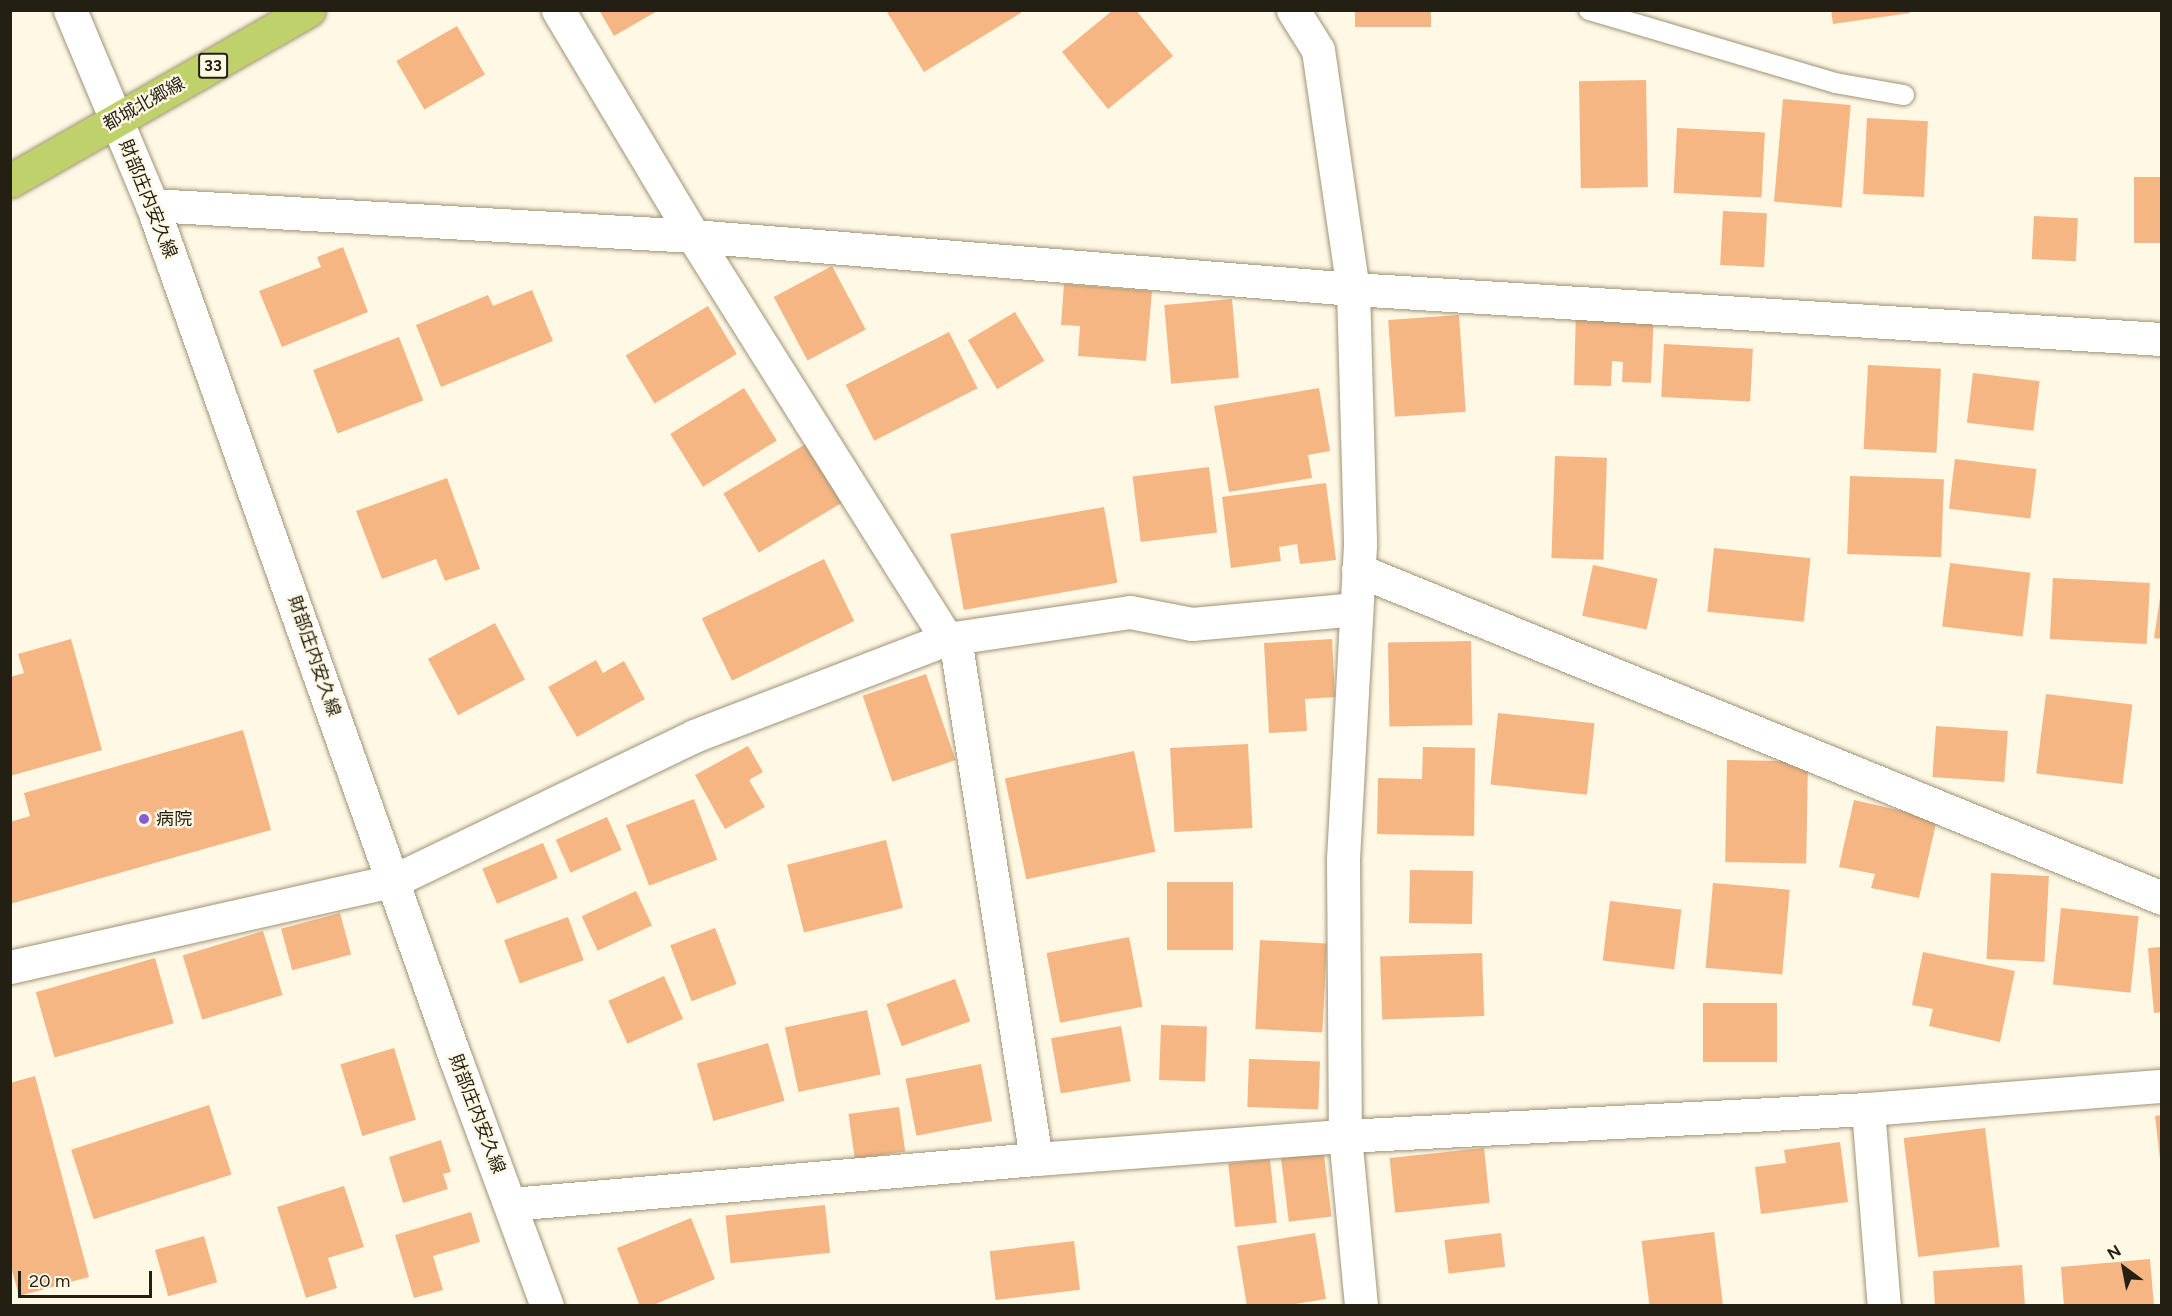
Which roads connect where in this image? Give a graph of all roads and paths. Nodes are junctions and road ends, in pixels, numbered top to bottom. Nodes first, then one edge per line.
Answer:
1 (70, 10) edge
2 (309, 10) edge
3 (558, 10) edge
4 (1293, 10) edge
5 (1589, 10) edge
6 (1904, 95) dead end
7 (116, 119) junction
8 (10, 181) edge
9 (152, 205) junction
10 (693, 236) junction
11 (1353, 290) junction
12 (2162, 339) edge
13 (1358, 570) junction
14 (1356, 609) junction
15 (951, 639) junction
16 (393, 881) junction
17 (2162, 898) edge
18 (10, 967) edge
19 (2162, 1086) edge
20 (1868, 1109) junction
21 (1344, 1136) junction
22 (1036, 1159) junction
23 (511, 1204) junction
24 (547, 1305) edge
25 (1361, 1305) edge
26 (1884, 1305) edge

1 - 7 street, 財部庄内安久線
2 - 7 main road, 都城北郷線 / 33
3 - 10 street
4 - 11 street
5 - 6 lane
7 - 8 main road, 都城北郷線 / 33
7 - 9 street, 財部庄内安久線
9 - 10 street
9 - 16 street, 財部庄内安久線
10 - 11 street
10 - 15 street
11 - 12 street
11 - 13 street
13 - 14 street
13 - 17 street
14 - 15 street
14 - 21 street
15 - 16 street
15 - 22 street
16 - 18 street
16 - 23 street, 財部庄内安久線
19 - 20 street
20 - 21 street
20 - 26 street
21 - 22 street
21 - 25 street
22 - 23 street
23 - 24 street, 財部庄内安久線

